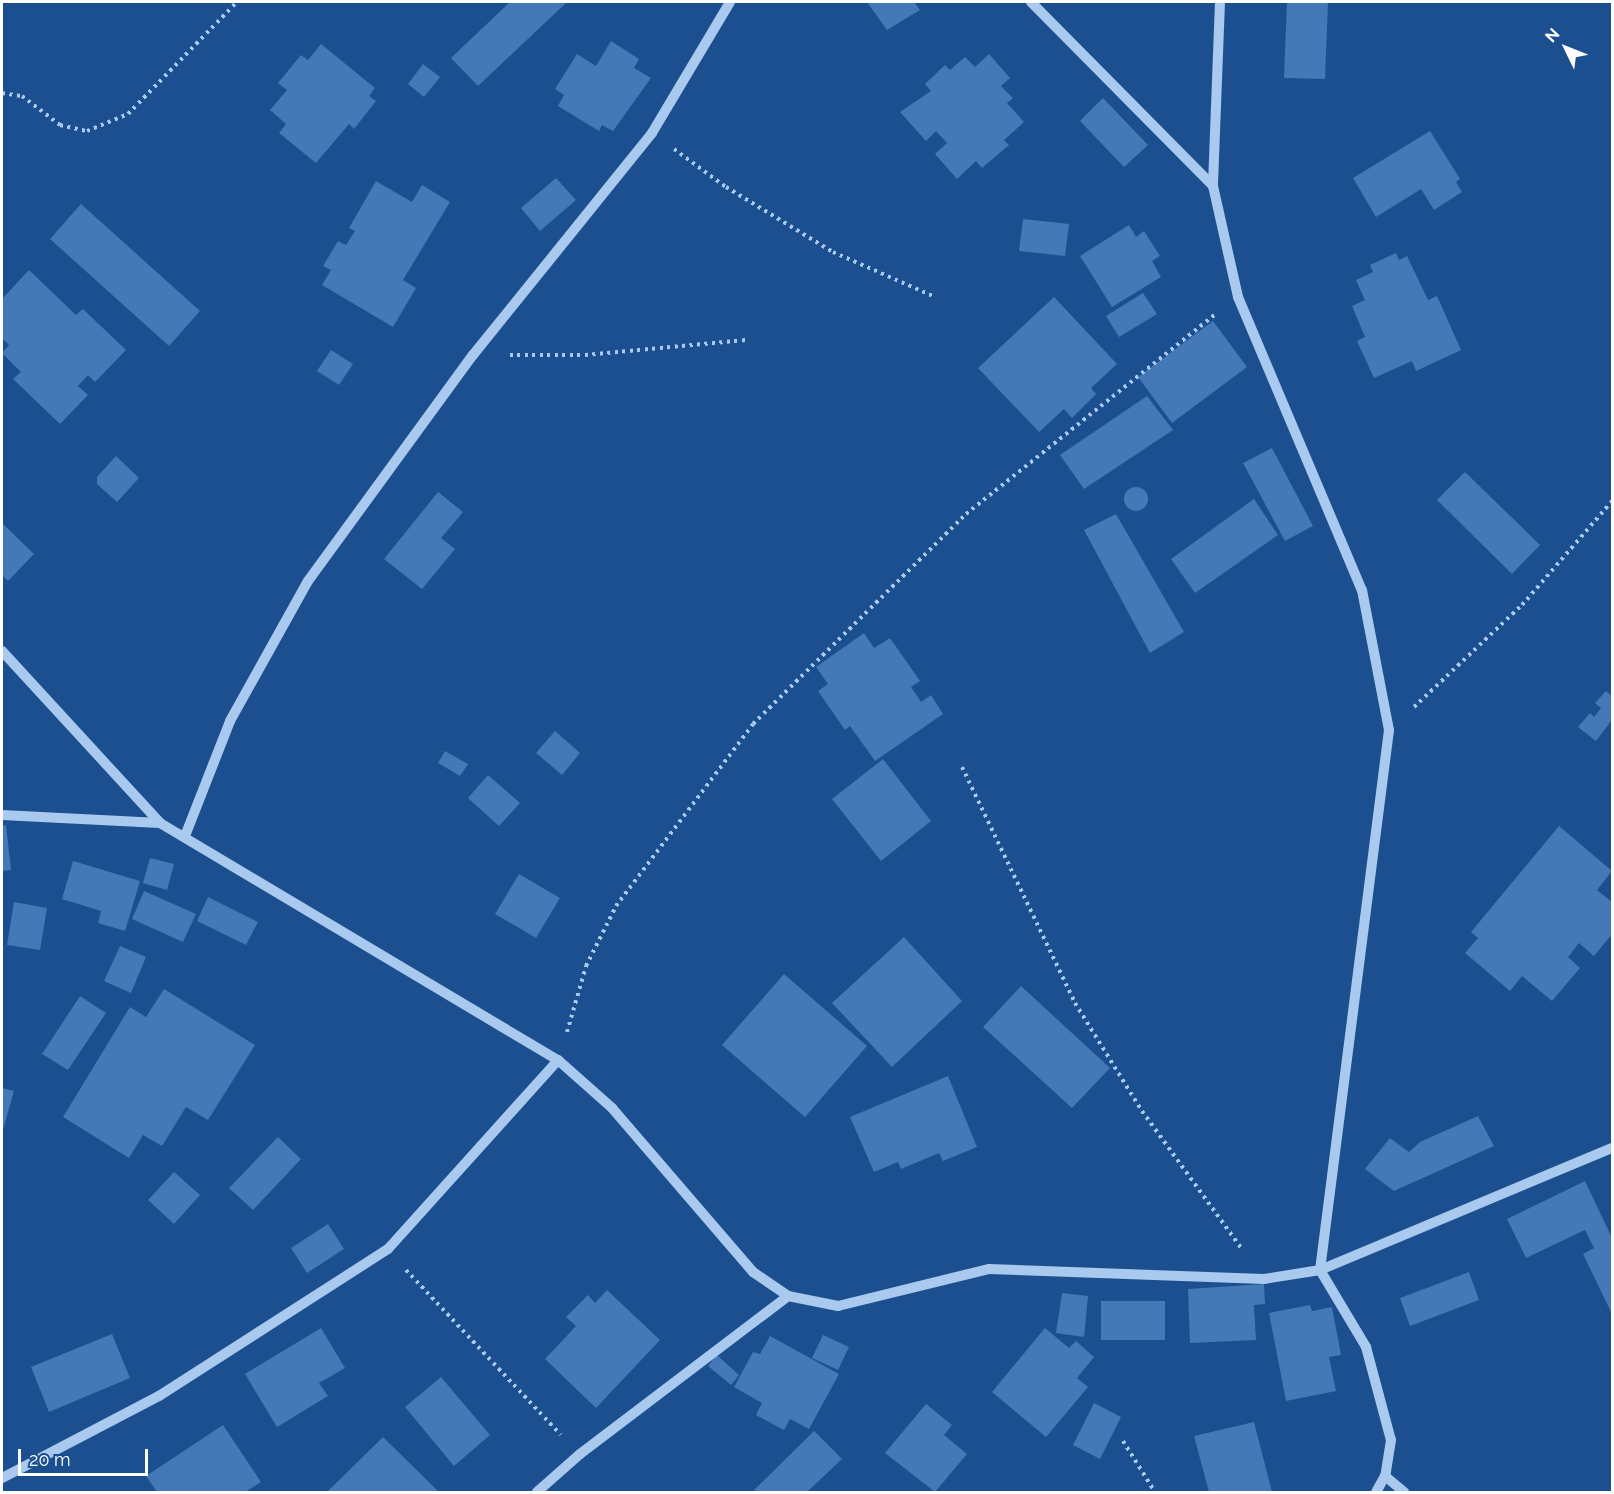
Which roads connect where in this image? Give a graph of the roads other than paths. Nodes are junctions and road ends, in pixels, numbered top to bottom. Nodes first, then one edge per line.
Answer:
1 (730, 2) edge
2 (1031, 2) edge
3 (1220, 2) edge
4 (1213, 186) junction
5 (2, 651) edge
6 (2, 815) edge
7 (160, 823) junction
8 (185, 836) junction
9 (558, 1060) junction
10 (1612, 1148) edge
11 (1320, 1270) junction
12 (788, 1296) junction
13 (1385, 1476) junction
14 (2, 1478) edge
15 (537, 1492) edge
16 (1376, 1492) edge
17 (1404, 1492) edge

1 - 8 street
2 - 4 street
3 - 4 street
4 - 11 street
5 - 7 street
6 - 7 street
7 - 8 street
8 - 9 street
9 - 12 street
9 - 14 street
10 - 11 street
11 - 12 street
11 - 13 street
12 - 15 street
13 - 16 street
13 - 17 street

